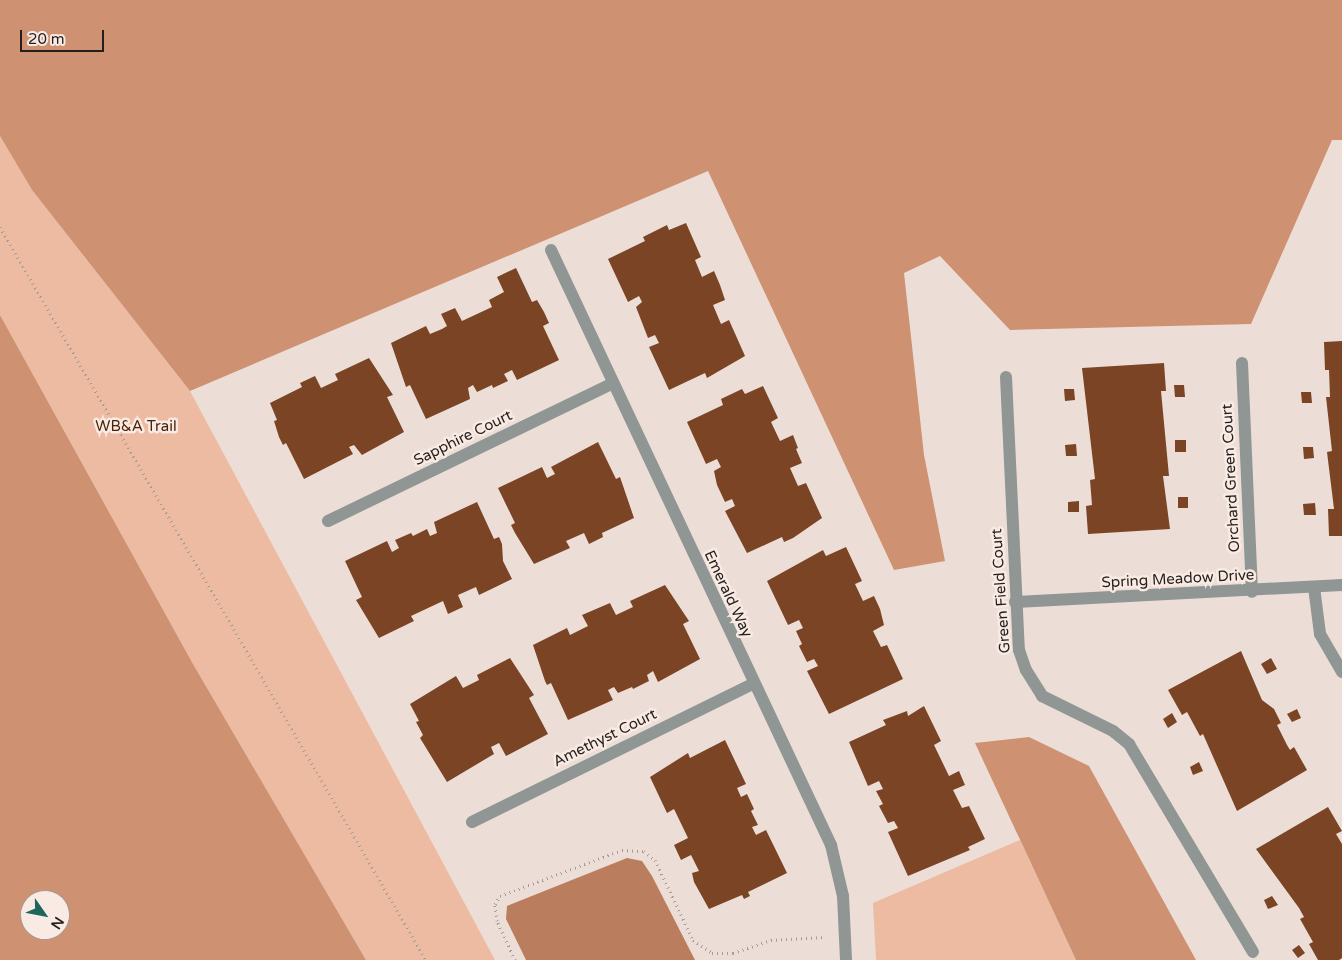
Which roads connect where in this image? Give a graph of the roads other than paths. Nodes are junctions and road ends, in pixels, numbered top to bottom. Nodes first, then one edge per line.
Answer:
1 (551, 250) dead end
2 (1242, 363) dead end
3 (1006, 377) dead end
4 (612, 384) junction
5 (328, 521) dead end
6 (1342, 585) edge
7 (1314, 587) junction
8 (1252, 592) junction
9 (1016, 602) junction
10 (1342, 672) edge
11 (753, 684) junction
12 (472, 822) dead end
13 (1254, 952) dead end
14 (846, 960) edge

1 - 4 street, Emerald Way
2 - 8 street, Orchard Green Court
3 - 9 street, Green Field Court
4 - 5 street, Sapphire Court
4 - 11 street, Emerald Way
6 - 7 street, Spring Meadow Drive
7 - 8 street, Spring Meadow Drive
7 - 10 street
8 - 9 street, Spring Meadow Drive
9 - 13 street, Green Field Court
11 - 12 street, Amethyst Court
11 - 14 street, Emerald Way

